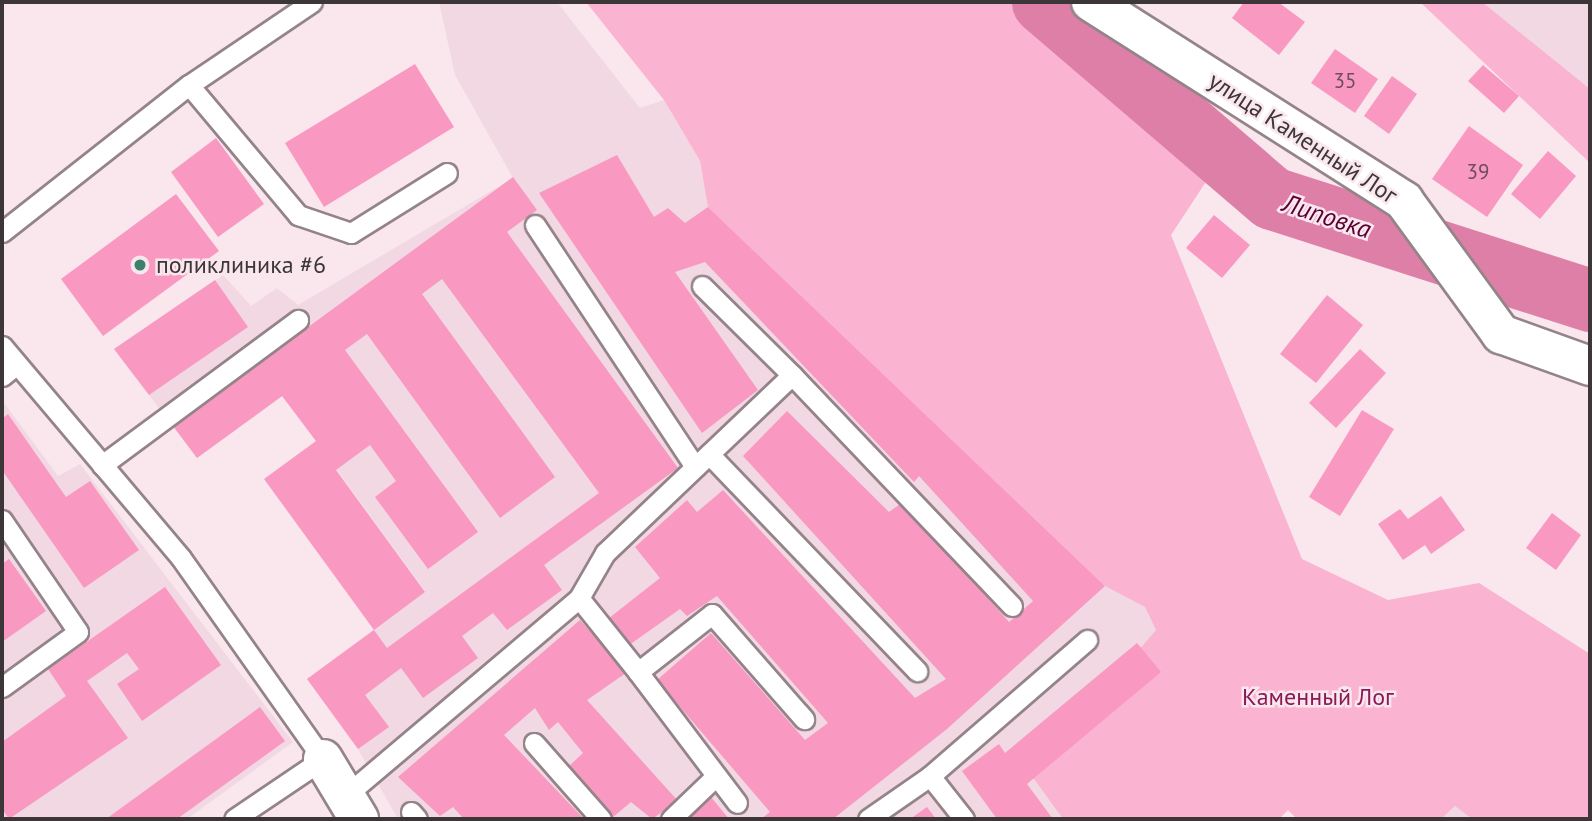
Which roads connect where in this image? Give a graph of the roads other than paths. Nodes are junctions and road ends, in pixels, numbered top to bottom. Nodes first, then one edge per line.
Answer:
1 (312, 2) edge
2 (1091, 2) edge
3 (189, 85) junction
4 (447, 173) dead end
5 (535, 225) dead end
6 (2, 232) edge
7 (702, 286) dead end
8 (298, 320) dead end
9 (2, 346) edge
10 (1590, 366) edge
11 (9, 370) edge
12 (792, 376) junction
13 (702, 460) junction
14 (102, 465) junction
15 (4, 530) edge
16 (579, 598) junction
17 (1012, 606) dead end
18 (1087, 640) dead end
19 (917, 671) dead end
20 (638, 672) junction
21 (2, 687) edge
22 (804, 719) dead end
23 (534, 743) dead end
24 (323, 759) junction
25 (716, 776) junction
26 (930, 776) junction
27 (737, 803) dead end
28 (352, 807) edge
29 (234, 819) edge
30 (601, 819) edge
31 (671, 819) edge
32 (868, 819) edge
33 (964, 819) edge

1 - 3 lane
2 - 10 street, улица Каменный Лог
3 - 4 lane
3 - 6 lane
5 - 13 lane
7 - 12 lane
8 - 14 lane
9 - 11 lane
11 - 14 lane
12 - 13 lane
12 - 17 lane
13 - 16 lane
13 - 19 lane
14 - 24 lane
15 - 21 lane
16 - 20 lane
16 - 28 lane
18 - 26 lane
20 - 22 lane
20 - 25 lane
23 - 30 lane
24 - 28 street
24 - 29 lane
25 - 27 lane
25 - 31 lane
26 - 32 lane
26 - 33 lane

